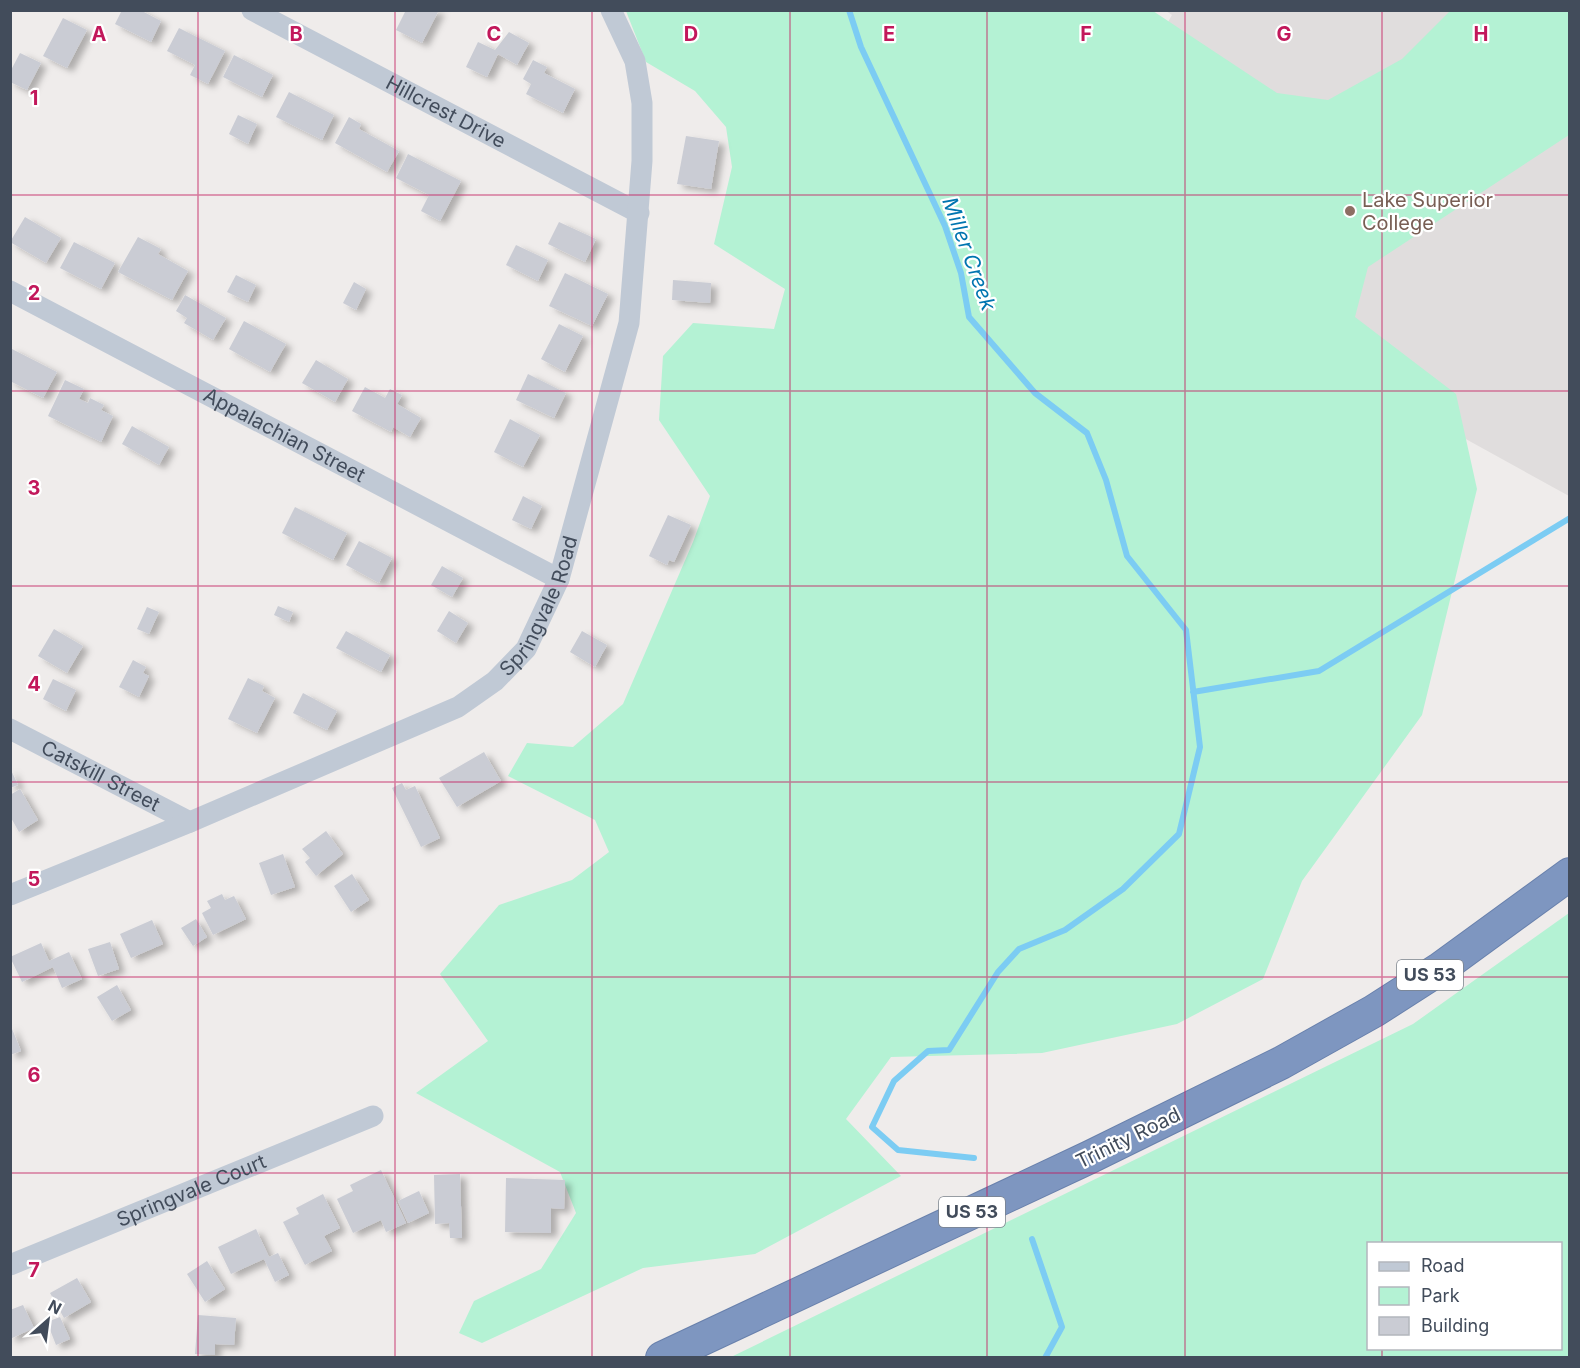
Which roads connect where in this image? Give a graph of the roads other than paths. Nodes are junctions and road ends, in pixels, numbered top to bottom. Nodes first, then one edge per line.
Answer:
1 (252, 10) edge
2 (611, 10) edge
3 (639, 213) junction
4 (10, 291) edge
5 (559, 579) junction
6 (10, 729) edge
7 (190, 822) junction
8 (1569, 874) edge
9 (10, 895) edge
10 (373, 1116) dead end
11 (10, 1265) edge
12 (662, 1358) edge

1 - 3 street, Hillcrest Drive
2 - 3 street, Springvale Road
3 - 5 street, Springvale Road
4 - 5 street, Appalachian Street
5 - 7 street, Springvale Road
6 - 7 street, Catskill Street
7 - 9 street, Springvale Road
8 - 12 highway, Trinity Road / US 53
10 - 11 street, Springvale Court

